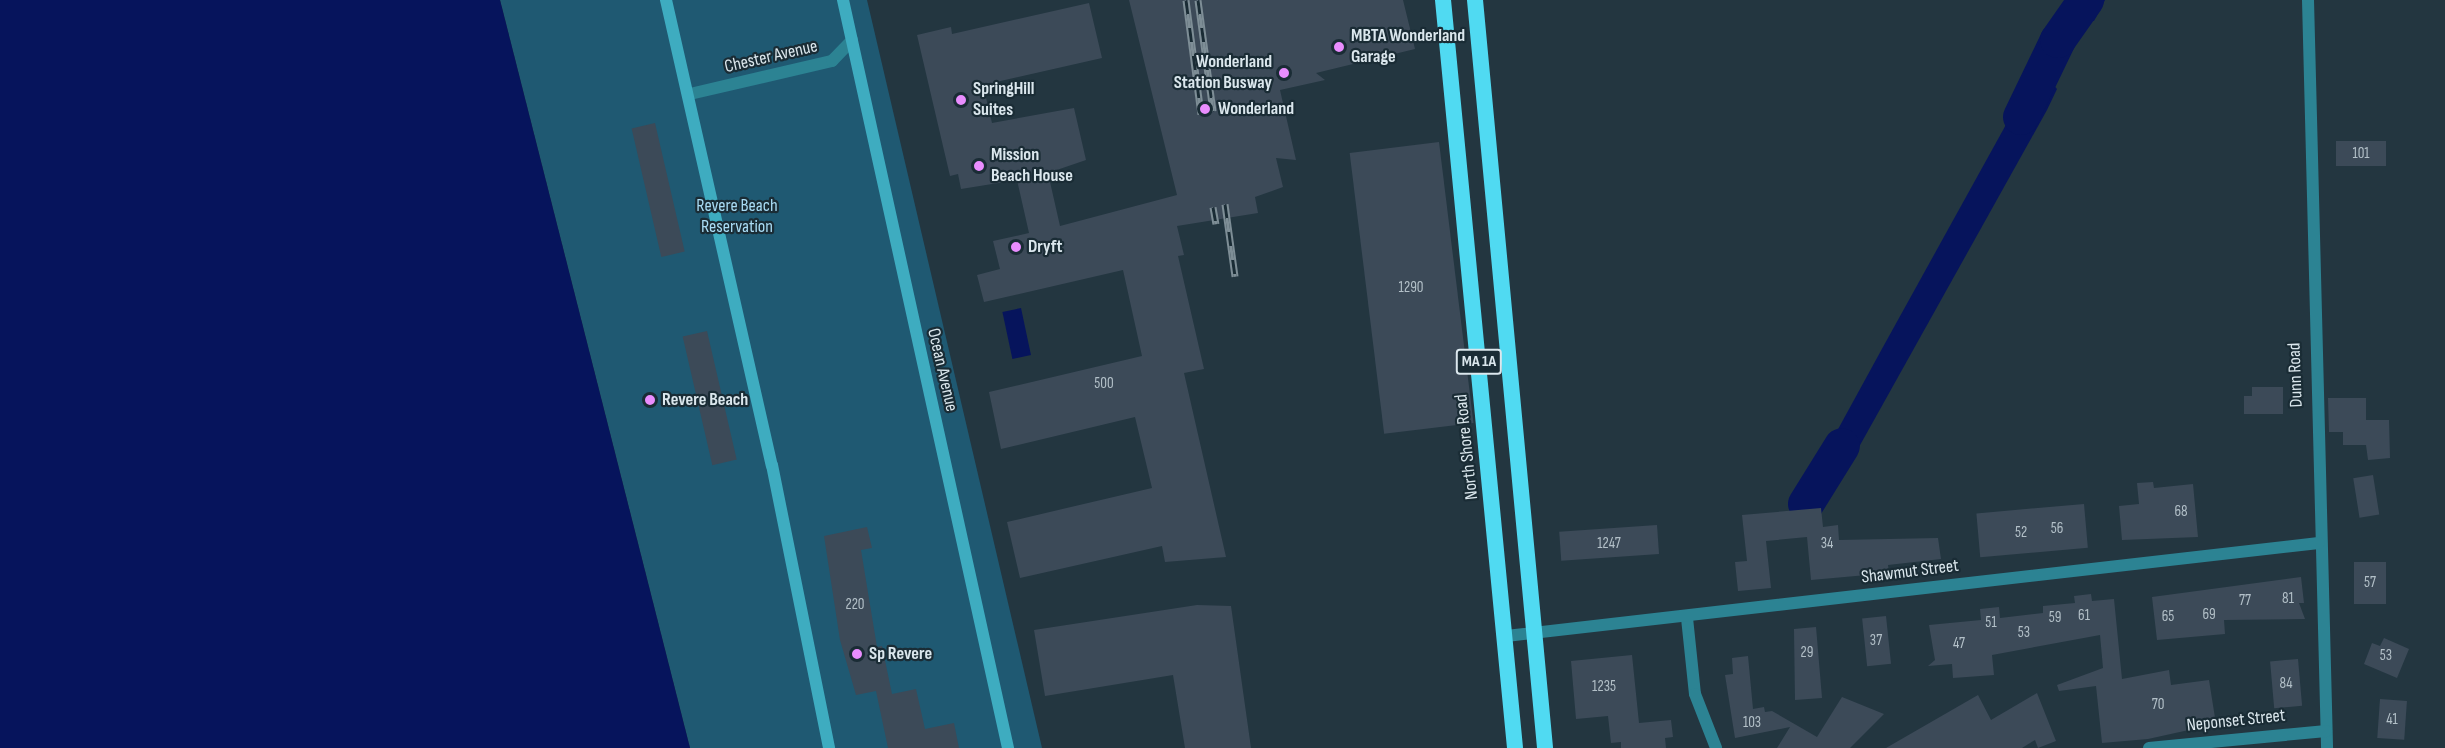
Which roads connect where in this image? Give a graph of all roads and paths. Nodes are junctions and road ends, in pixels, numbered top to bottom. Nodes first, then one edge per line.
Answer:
1 (666, 0) edge
2 (843, 0) edge
3 (1443, 0) edge
4 (1475, 0) edge
5 (2307, 0) edge
6 (852, 40) junction
7 (690, 94) junction
8 (2319, 543) junction
9 (1687, 618) junction
10 (1506, 636) junction
11 (1533, 636) junction
12 (2326, 731) junction
13 (829, 748) edge
14 (1008, 748) edge
15 (1515, 748) edge
16 (1545, 748) edge
17 (1716, 748) edge
18 (2149, 748) edge
19 (2327, 748) edge

1 - 7 main road
2 - 6 main road, Ocean Avenue
3 - 10 highway, North Shore Road / MA 1A
4 - 11 highway, MA 1A
5 - 8 street, Dunn Road
6 - 7 street, Chester Avenue
6 - 14 main road, Ocean Avenue
7 - 13 main road
8 - 9 street, Shawmut Street
8 - 12 street, Dunn Road
9 - 11 street, Shawmut Street
9 - 17 street
10 - 11 street, Shawmut Street
10 - 15 highway, North Shore Road / MA 1A
11 - 16 highway, MA 1A
12 - 18 street, Neponset Street
12 - 19 street, Dunn Road

